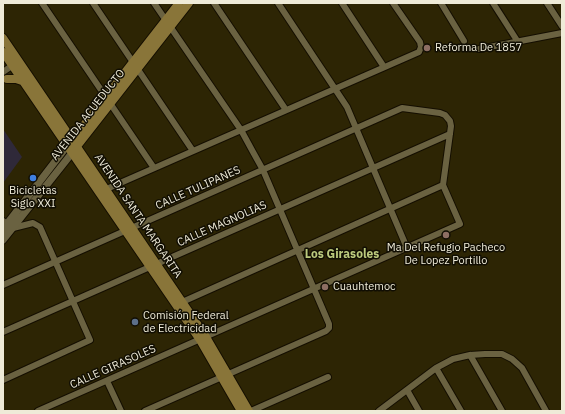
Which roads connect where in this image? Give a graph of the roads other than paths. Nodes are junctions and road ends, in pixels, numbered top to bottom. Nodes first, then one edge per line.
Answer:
1 (42, 3) edge
2 (93, 3) edge
3 (154, 3) edge
4 (179, 3) edge
5 (189, 3) edge
6 (214, 3) edge
7 (278, 3) edge
8 (342, 3) edge
9 (393, 3) edge
10 (441, 3) edge
11 (493, 3) edge
12 (547, 3) edge
13 (168, 24) junction
14 (562, 26) edge
15 (562, 33) edge
16 (3, 38) edge
17 (464, 41) dead end
18 (518, 42) junction
19 (479, 49) dead end
20 (3, 52) edge
21 (16, 63) junction
22 (135, 65) junction
23 (384, 67) junction
24 (20, 71) junction
25 (3, 72) edge
26 (5, 81) edge
27 (22, 81) junction
28 (335, 88) junction
29 (108, 100) junction
30 (286, 110) junction
31 (357, 129) junction
32 (241, 130) junction
33 (450, 134) junction
34 (72, 146) junction
35 (193, 151) junction
36 (154, 168) junction
37 (374, 168) junction
38 (263, 170) junction
39 (443, 185) junction
40 (103, 191) junction
41 (391, 208) junction
42 (280, 210) junction
43 (6, 225) edge
44 (129, 229) junction
45 (4, 237) edge
46 (408, 248) junction
47 (297, 250) junction
48 (56, 262) junction
49 (154, 266) junction
50 (3, 285) edge
51 (314, 289) junction
52 (73, 302) junction
53 (179, 303) junction
54 (3, 332) edge
55 (203, 338) junction
56 (470, 355) junction
57 (436, 368) junction
58 (225, 376) junction
59 (328, 377) dead end
60 (3, 380) edge
61 (107, 381) junction
62 (407, 390) junction
63 (38, 411) edge
64 (121, 411) edge
65 (145, 411) edge
66 (241, 411) edge
67 (250, 411) edge
68 (379, 411) edge
69 (419, 411) edge
70 (461, 411) edge
71 (502, 411) edge
72 (546, 411) edge

1 - 29 street
2 - 22 street
3 - 13 street
4 - 13 main road, AVENIDA ACUEDUCTO
5 - 13 main road, AVENIDA ACUEDUCTO
6 - 30 street
7 - 28 street
8 - 23 street
9 - 23 street
10 - 17 street
11 - 18 street
12 - 14 street
13 - 22 main road, AVENIDA ACUEDUCTO
13 - 32 street
15 - 18 street
16 - 21 main road, AVENIDA SANTA MARGARITA
18 - 19 street
20 - 21 main road, AVENIDA SANTA MARGARITA
21 - 24 main road, AVENIDA SANTA MARGARITA
21 - 25 street
22 - 29 main road, AVENIDA ACUEDUCTO
22 - 35 street
23 - 28 street
24 - 26 street
24 - 27 main road, AVENIDA SANTA MARGARITA
24 - 34 main road, AVENIDA SANTA MARGARITA
26 - 27 main road
27 - 34 main road, AVENIDA SANTA MARGARITA
28 - 30 street
28 - 31 street
29 - 34 main road, AVENIDA ACUEDUCTO
29 - 36 street
30 - 32 street
31 - 33 street, CALLE TULIPANES
31 - 37 street
31 - 38 street, CALLE TULIPANES
32 - 35 street
32 - 38 street
33 - 37 street, CALLE MAGNOLIAS
33 - 39 street
34 - 40 main road, AVENIDA SANTA MARGARITA
34 - 43 street, AVENIDA ACUEDUCTO
35 - 36 street
36 - 40 street
37 - 41 street
37 - 42 street, CALLE MAGNOLIAS
38 - 42 street
38 - 44 street, CALLE TULIPANES
39 - 41 street
39 - 46 street, CALLE GIRASOLES
40 - 44 main road, AVENIDA SANTA MARGARITA
41 - 46 street
41 - 47 street
42 - 47 street
42 - 49 street, CALLE MAGNOLIAS
43 - 45 street, AVENIDA ACUEDUCTO
43 - 48 street
44 - 48 street, CALLE TULIPANES
44 - 49 main road, AVENIDA SANTA MARGARITA
46 - 51 street, CALLE GIRASOLES
47 - 51 street
47 - 53 street
48 - 50 street, CALLE TULIPANES
48 - 52 street
49 - 52 street, CALLE MAGNOLIAS
49 - 53 main road, AVENIDA SANTA MARGARITA
51 - 55 street, CALLE GIRASOLES
51 - 58 street
52 - 54 street, CALLE MAGNOLIAS
52 - 60 street
53 - 55 main road, AVENIDA SANTA MARGARITA
55 - 58 main road, AVENIDA SANTA MARGARITA
55 - 61 street, CALLE GIRASOLES
56 - 57 street
56 - 71 street
56 - 72 street
57 - 62 street
57 - 70 street
58 - 65 street
58 - 66 main road, AVENIDA SANTA MARGARITA
58 - 67 main road, AVENIDA SANTA MARGARITA
59 - 67 street
61 - 63 street, CALLE GIRASOLES
61 - 64 street
62 - 68 street
62 - 69 street

